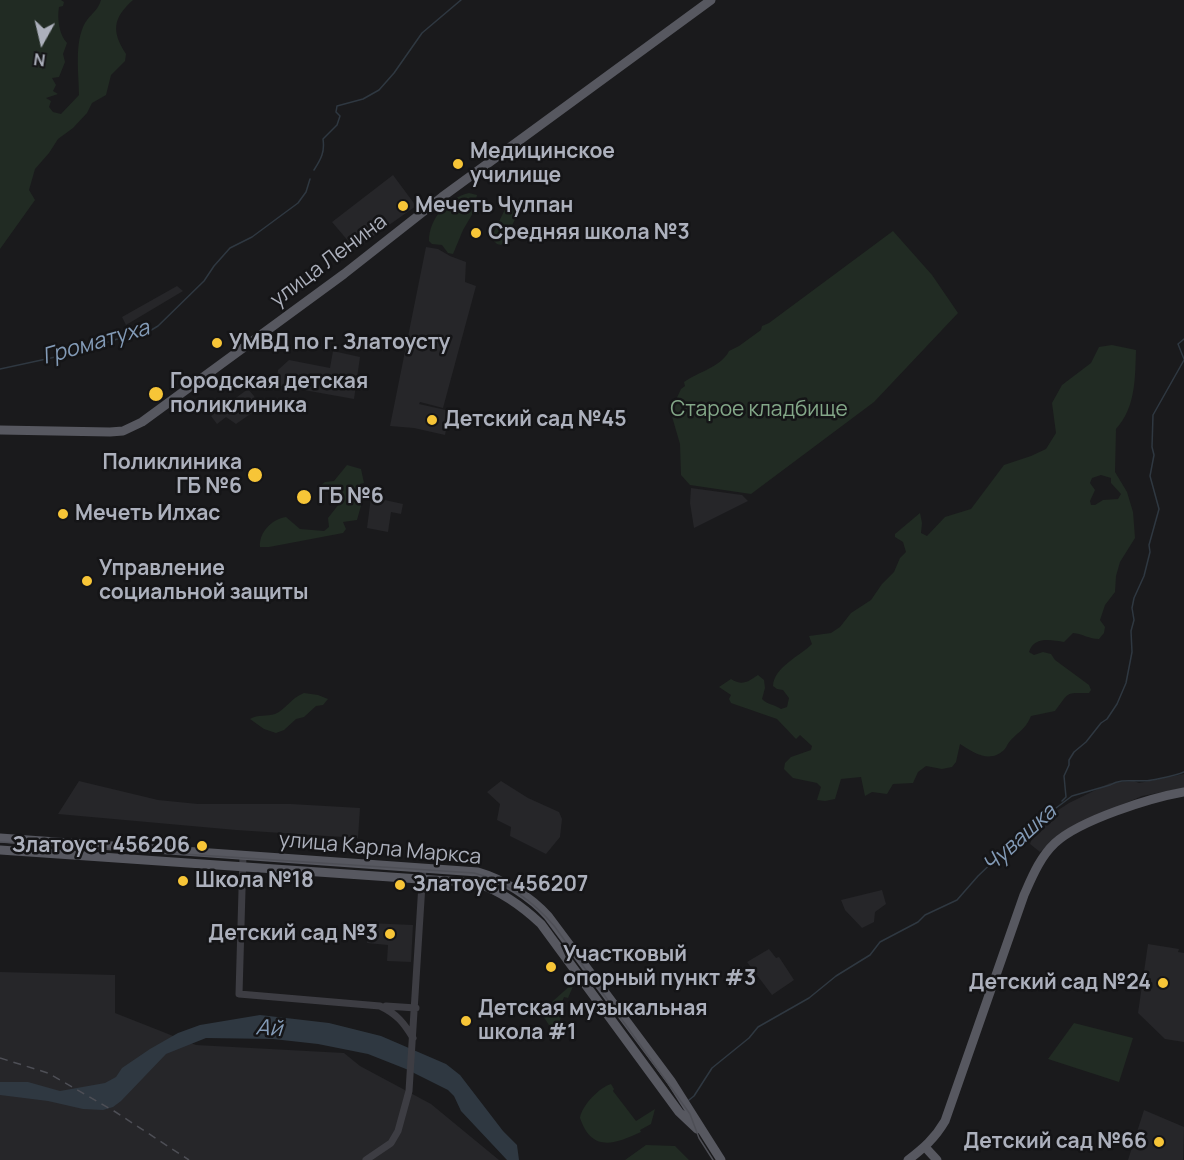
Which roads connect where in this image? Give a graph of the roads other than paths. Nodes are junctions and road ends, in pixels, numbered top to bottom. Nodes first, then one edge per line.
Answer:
1 (711, 0) edge
2 (0, 430) edge
3 (1184, 792) edge
4 (0, 838) edge
5 (0, 849) edge
6 (243, 861) junction
7 (423, 868) junction
8 (424, 879) junction
9 (380, 1006) junction
10 (416, 1008) junction
11 (413, 1041) junction
12 (704, 1135) junction
13 (925, 1148) junction
14 (366, 1160) edge
15 (721, 1160) edge
16 (908, 1160) edge
17 (937, 1160) edge

1 - 2 main road, улица Ленина
3 - 13 main road
4 - 6 main road, улица Карла Маркса
5 - 6 main road, улица Карла Маркса
6 - 7 main road, улица Карла Маркса
6 - 8 main road, улица Карла Маркса
6 - 9 street
7 - 8 street
7 - 12 main road, улица Карла Маркса
8 - 10 street
8 - 12 main road, улица Карла Маркса
9 - 10 street
9 - 11 street
10 - 11 street
11 - 14 street
12 - 15 main road, улица Карла Маркса
13 - 16 main road
13 - 17 main road

